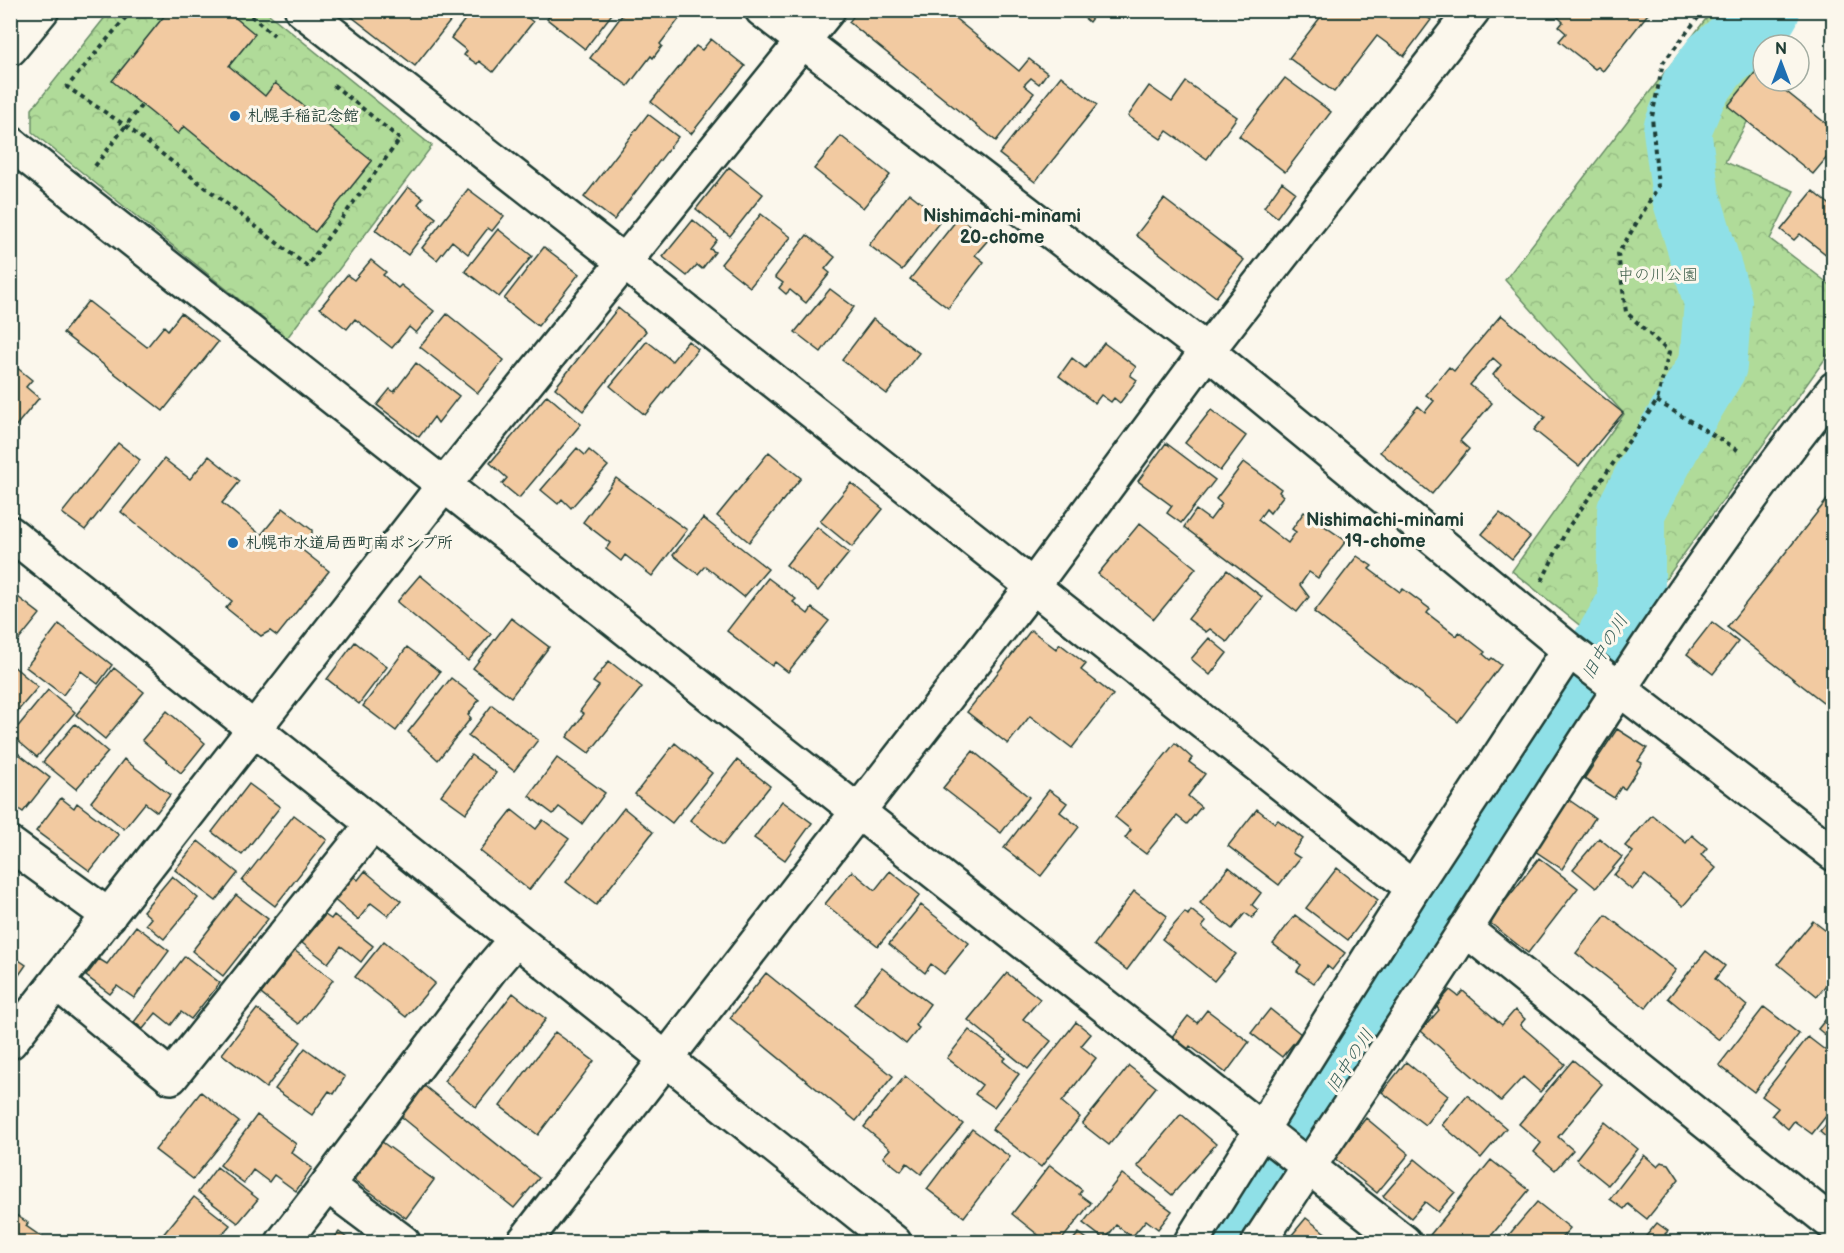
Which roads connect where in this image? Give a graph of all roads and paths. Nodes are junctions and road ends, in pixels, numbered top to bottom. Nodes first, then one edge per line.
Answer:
1 (42, 10) edge
2 (132, 10) edge
3 (244, 10) edge
4 (302, 10) edge
5 (762, 10) edge
6 (828, 10) edge
7 (1473, 10) edge
8 (1704, 10) edge
9 (281, 41) dead end
10 (12, 44) edge
11 (803, 44) junction
12 (327, 79) dead end
13 (141, 106) dead end
14 (126, 126) junction
15 (10, 142) edge
16 (75, 193) junction
17 (624, 262) junction
18 (1207, 351) junction
19 (1833, 389) edge
20 (1658, 401) junction
21 (1782, 453) junction
22 (444, 485) junction
23 (11, 534) edge
24 (1033, 586) junction
25 (1539, 588) dead end
26 (1569, 651) junction
27 (1617, 688) junction
28 (254, 730) junction
29 (858, 812) junction
30 (373, 824) junction
31 (10, 844) edge
32 (1833, 854) edge
33 (1413, 888) junction
34 (109, 916) junction
35 (1465, 929) junction
36 (516, 939) junction
37 (57, 982) junction
38 (10, 1042) edge
39 (667, 1059) junction
40 (1262, 1130) junction
41 (1308, 1168) junction
42 (327, 1185) junction
43 (1833, 1225) edge
44 (283, 1242) edge
45 (403, 1242) edge
46 (524, 1242) edge
47 (894, 1242) edge
48 (1191, 1242) edge
49 (1259, 1242) edge
50 (1404, 1242) edge

1 - 10 street
2 - 14 path
3 - 9 path
4 - 17 street
5 - 11 street
6 - 11 street
7 - 18 street
8 - 20 path
11 - 17 street
11 - 18 street
12 - 14 path
13 - 14 path
14 - 16 path
15 - 16 street
16 - 22 street
17 - 22 street
17 - 24 street
18 - 24 street
18 - 26 street
19 - 21 street
20 - 21 path
20 - 25 path
21 - 27 street
22 - 28 street
22 - 29 street
23 - 28 street
24 - 29 street
24 - 33 street
26 - 27 street
26 - 33 street
27 - 32 street
27 - 35 street
28 - 30 street
28 - 34 street
29 - 39 street
29 - 40 street
30 - 36 street
30 - 37 street
31 - 34 street
33 - 40 street
34 - 37 street
35 - 41 street
35 - 43 street
36 - 39 street
36 - 42 street
37 - 38 street
39 - 46 street
39 - 47 street
40 - 41 street
40 - 48 street
41 - 49 street
41 - 50 street
42 - 44 street
42 - 45 street

